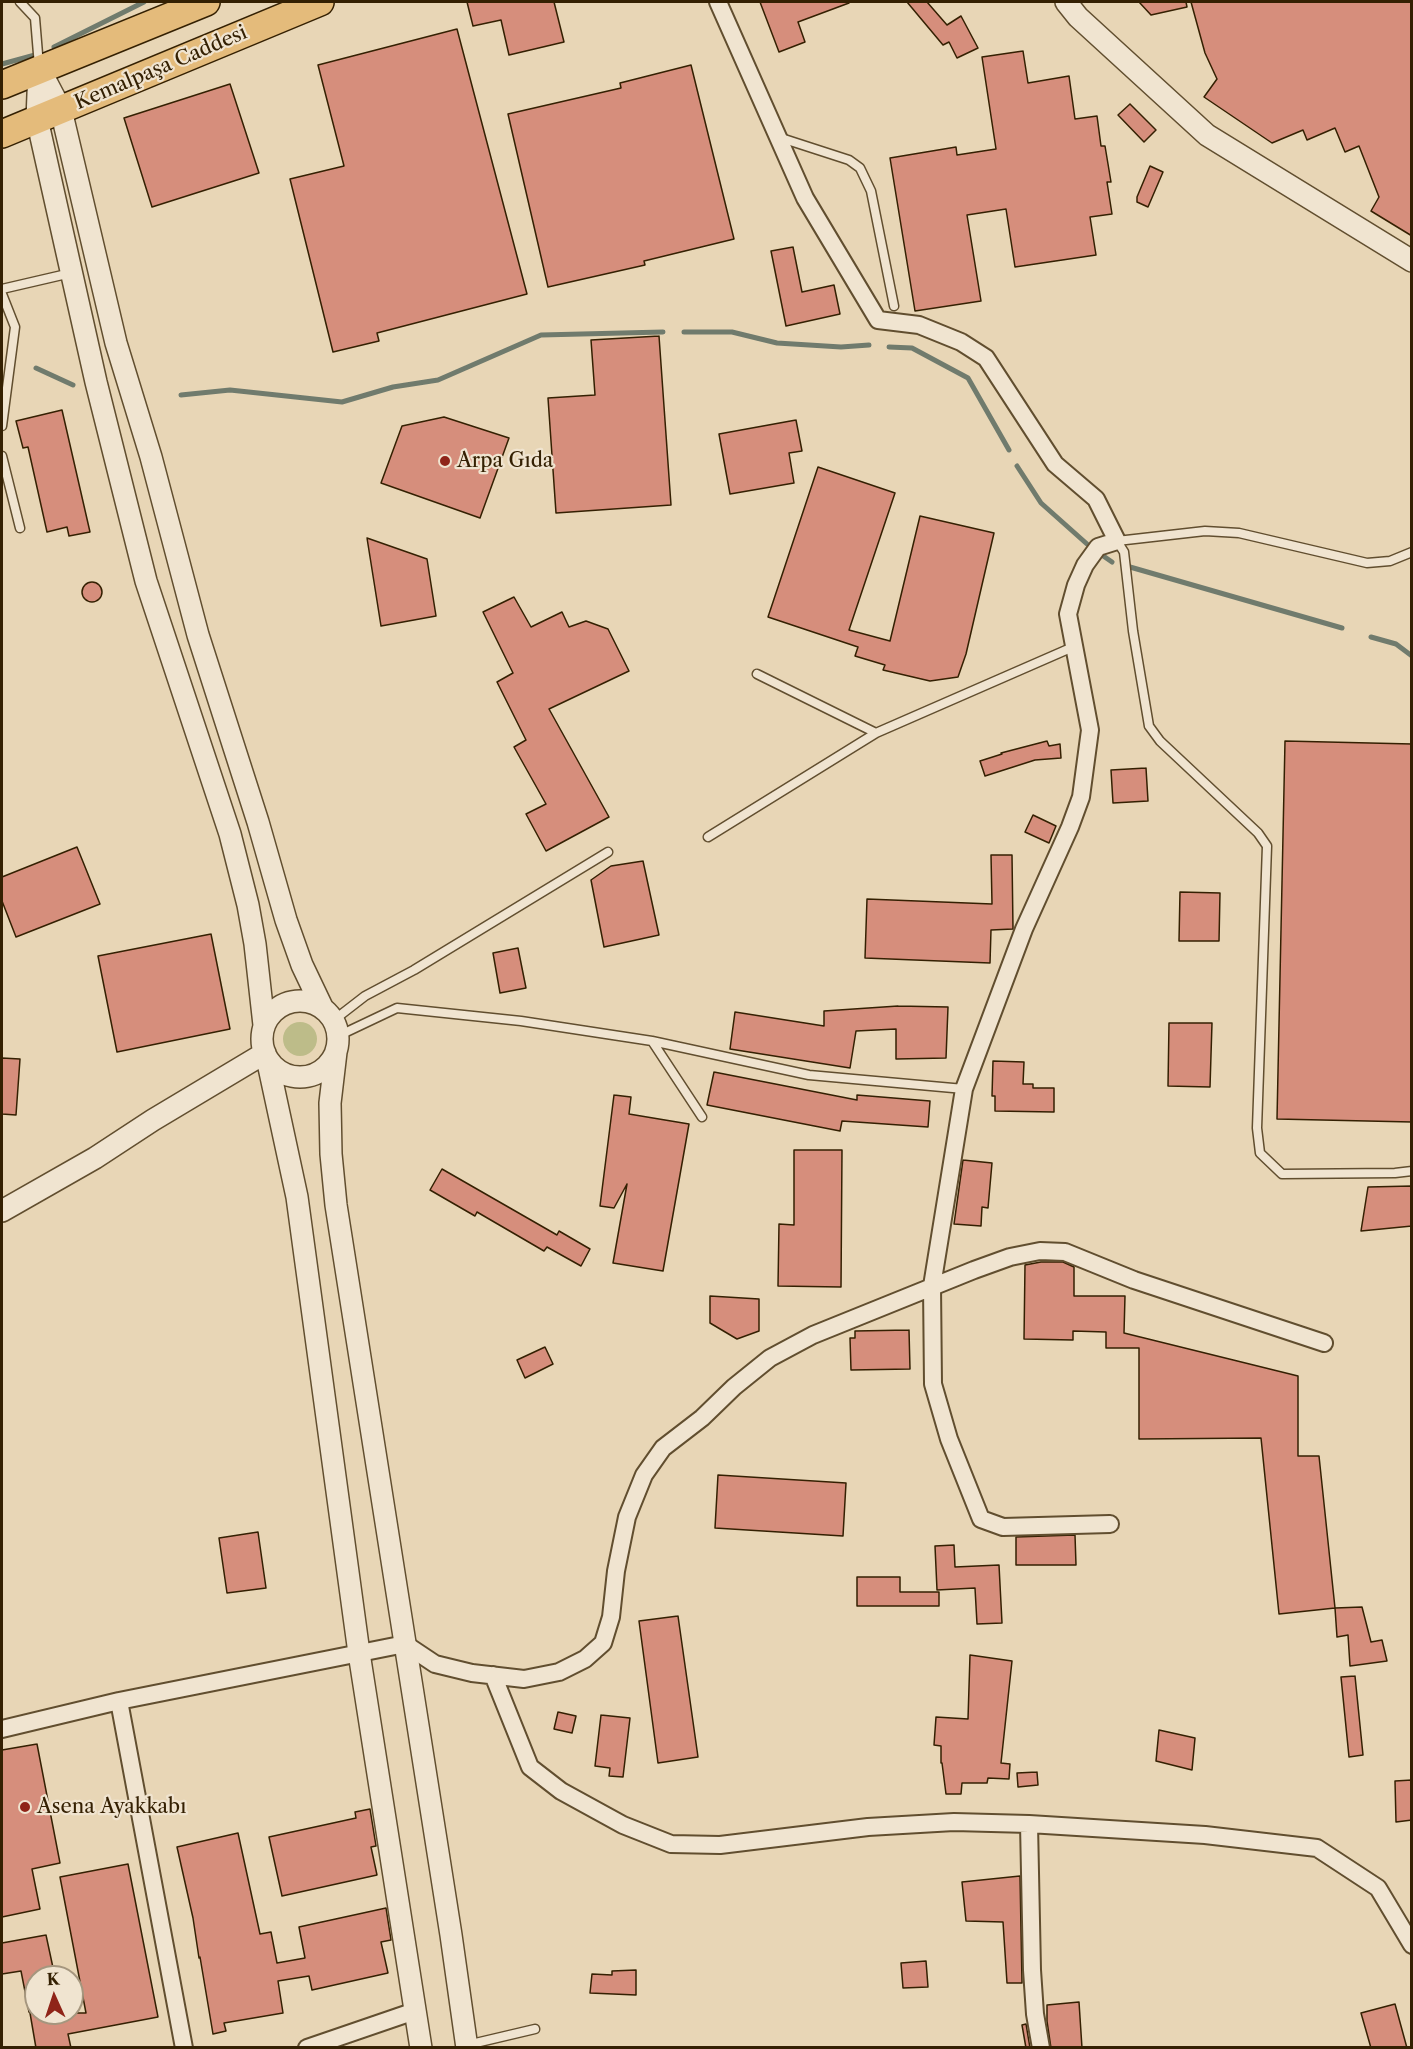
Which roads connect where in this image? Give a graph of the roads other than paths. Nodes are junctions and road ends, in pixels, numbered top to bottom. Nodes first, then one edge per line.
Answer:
1 (20, 2) edge
2 (206, 2) edge
3 (320, 2) edge
4 (718, 2) edge
5 (1066, 2) edge
6 (39, 70) junction
7 (2, 85) edge
8 (49, 114) junction
9 (2, 134) edge
10 (778, 137) junction
11 (1412, 261) edge
12 (72, 273) junction
13 (2, 289) edge
14 (2, 294) edge
15 (894, 306) dead end
16 (6, 353) edge
17 (2, 426) edge
18 (2, 456) edge
19 (20, 528) dead end
20 (1118, 541) junction
21 (1412, 552) edge
22 (1073, 648) junction
23 (757, 675) dead end
24 (876, 733) junction
25 (708, 837) dead end
26 (608, 852) dead end
27 (264, 1025) junction
28 (332, 1029) junction
29 (652, 1041) junction
30 (266, 1055) junction
31 (964, 1089) junction
32 (702, 1117) dead end
33 (1412, 1171) edge
34 (2, 1210) edge
35 (932, 1286) junction
36 (1324, 1343) dead end
37 (1110, 1524) dead end
38 (405, 1644) junction
39 (359, 1653) junction
40 (493, 1675) junction
41 (119, 1701) junction
42 (2, 1729) edge
43 (1029, 1824) junction
44 (1412, 1945) edge
45 (415, 2011) junction
46 (535, 2029) dead end
47 (467, 2046) edge
48 (184, 2048) edge
49 (307, 2048) edge
50 (421, 2048) edge
51 (1041, 2048) edge

1 - 6 lane
2 - 6 main road
3 - 8 main road, Kemalpaşa Caddesi
4 - 10 street
5 - 11 street
6 - 7 main road
6 - 8 street
8 - 9 main road, Kemalpaşa Caddesi
8 - 12 street
8 - 28 street
10 - 15 lane
10 - 20 street
12 - 13 lane
12 - 27 street
14 - 16 lane
16 - 17 lane
18 - 19 lane
20 - 21 lane
20 - 22 street
20 - 33 lane
22 - 24 lane
22 - 31 street
23 - 24 lane
24 - 25 lane
26 - 28 lane
27 - 28 street
27 - 30 street
28 - 29 lane
28 - 30 street
28 - 38 street
29 - 31 lane
29 - 32 lane
30 - 34 street
30 - 39 street
31 - 35 street
35 - 36 street
35 - 37 street
35 - 40 street
38 - 39 street
38 - 40 street
38 - 47 street
39 - 41 street
39 - 45 street
40 - 43 street
41 - 42 street
41 - 48 street
43 - 44 street
43 - 51 street
45 - 49 street
45 - 50 street
46 - 47 lane

